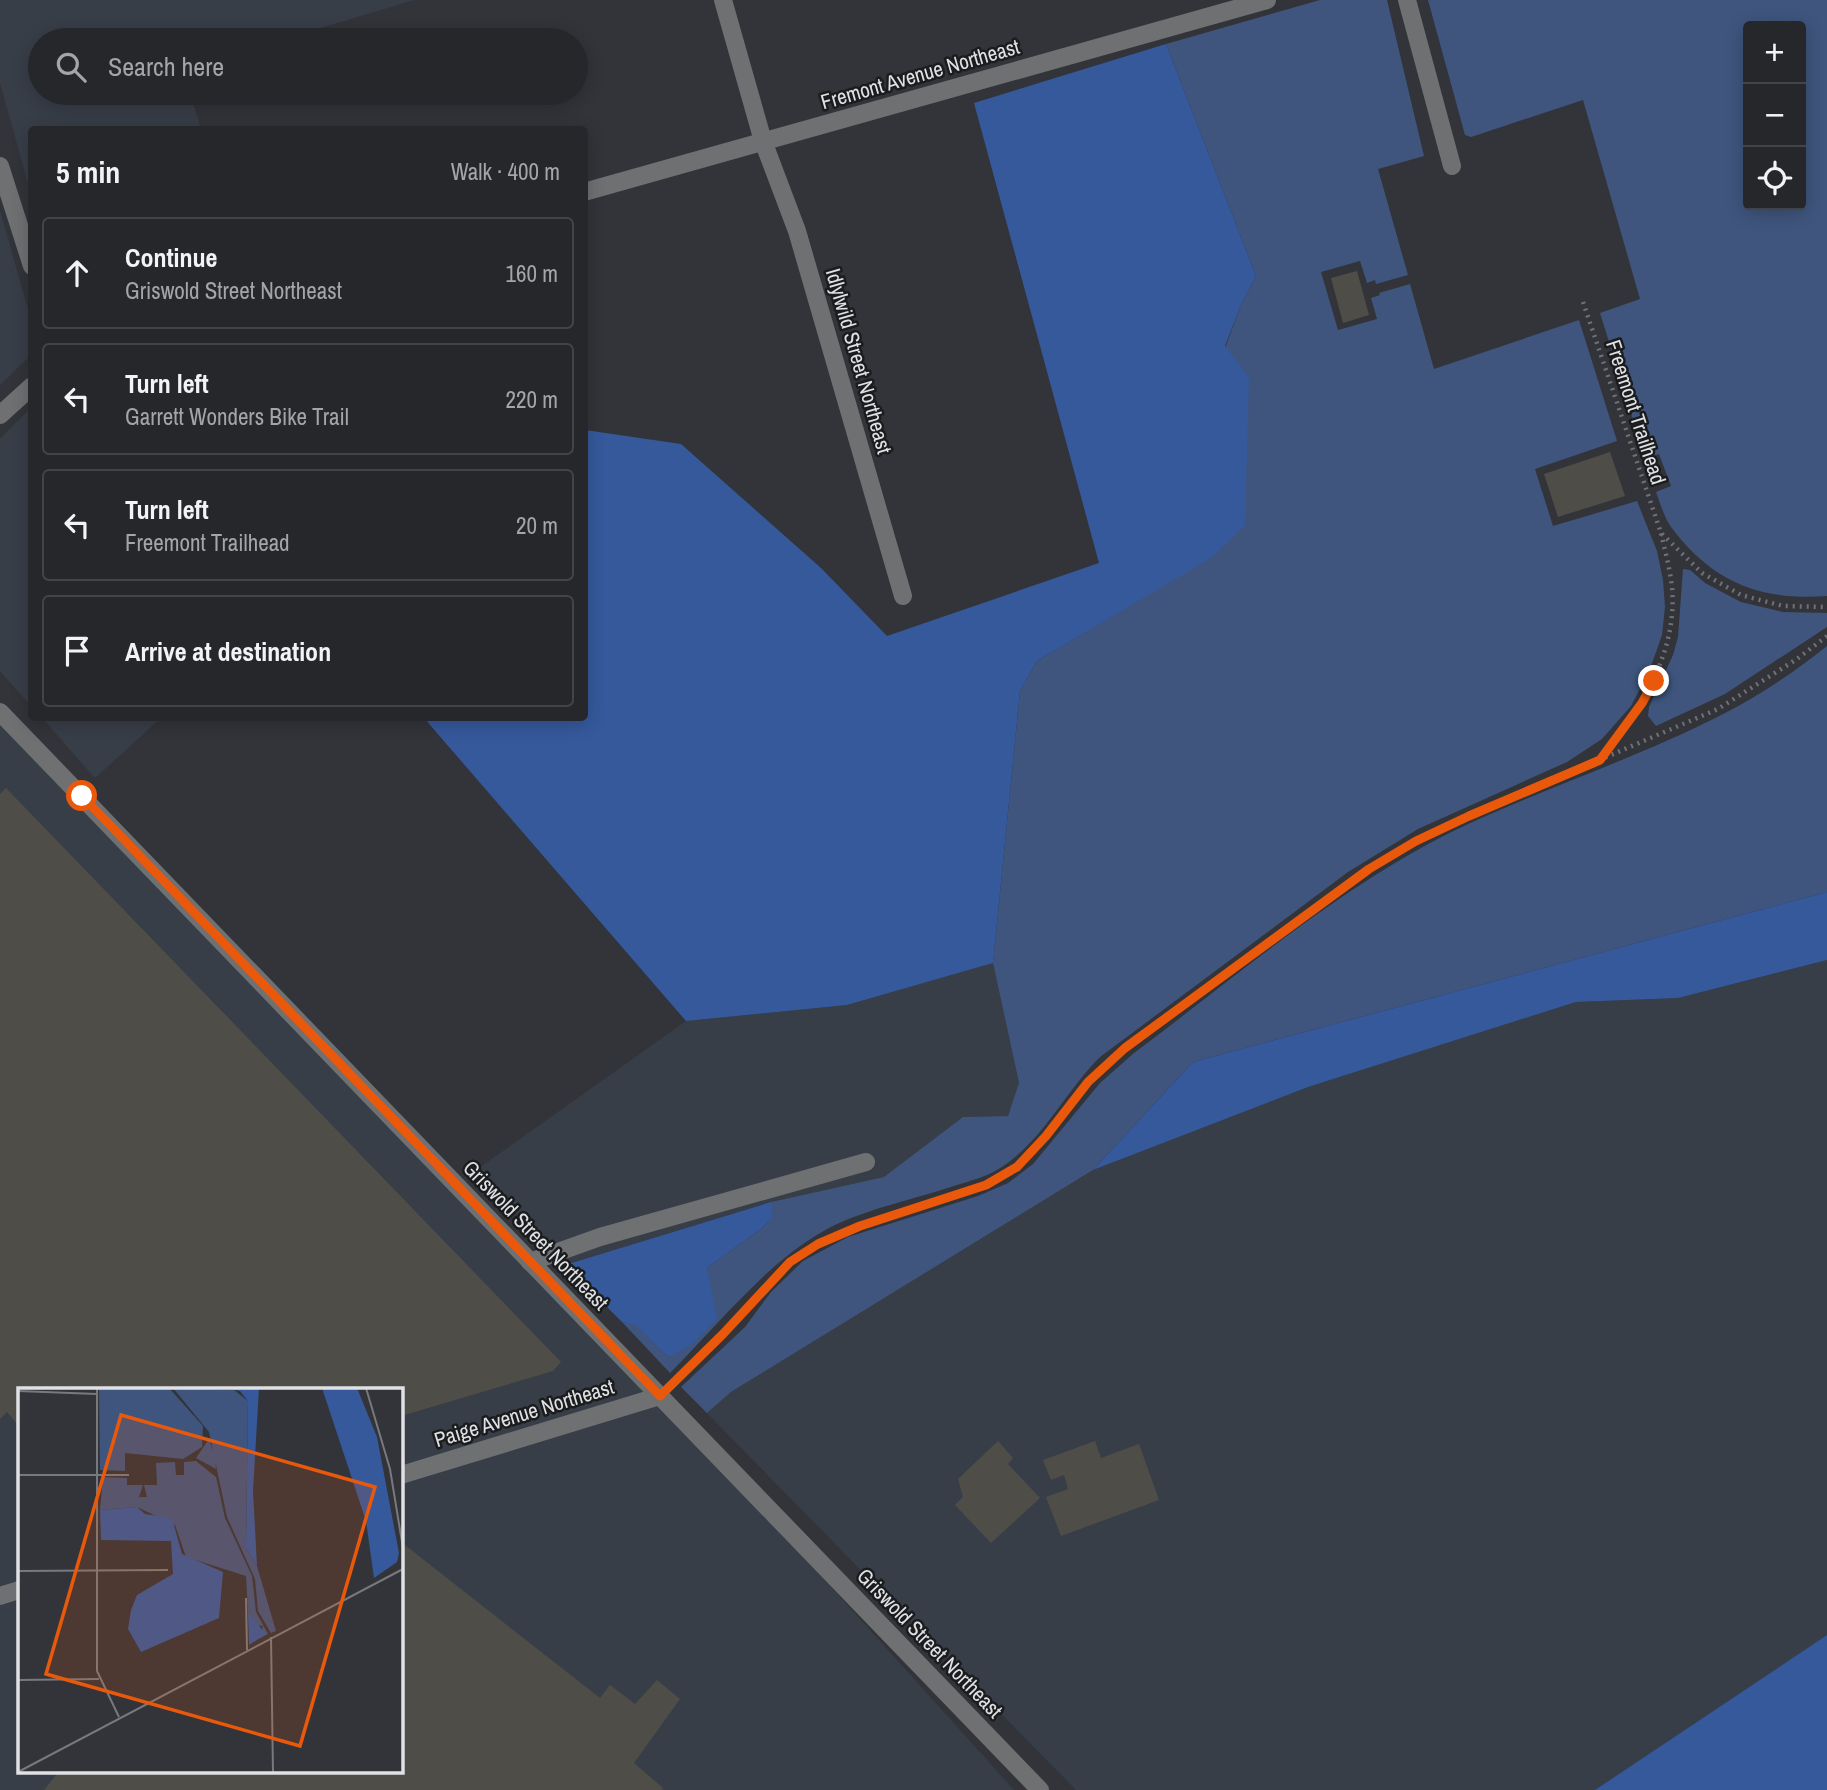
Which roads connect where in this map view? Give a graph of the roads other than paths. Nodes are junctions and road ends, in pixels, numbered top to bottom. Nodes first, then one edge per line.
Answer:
1 (723, 0) edge
2 (1268, 0) edge
3 (1407, 0) edge
4 (763, 141) junction
5 (0, 166) edge
6 (1452, 166) dead end
7 (588, 191) edge
8 (28, 254) edge
9 (28, 390) edge
10 (0, 415) edge
11 (903, 596) dead end
12 (0, 712) edge
13 (866, 1162) dead end
14 (530, 1262) junction
15 (660, 1396) junction
16 (402, 1475) edge
17 (18, 1590) edge
18 (0, 1596) edge
19 (1040, 1790) edge

1 - 4 street, Idlylwild Street Northeast
2 - 4 street, Fremont Avenue Northeast
3 - 6 street
4 - 7 street, Fremont Avenue Northeast
4 - 11 street, Idlylwild Street Northeast
5 - 8 street
9 - 10 street
12 - 14 street, Griswold Street Northeast
13 - 14 street
14 - 15 street, Griswold Street Northeast
15 - 16 street, Paige Avenue Northeast
15 - 19 street, Griswold Street Northeast
17 - 18 street

